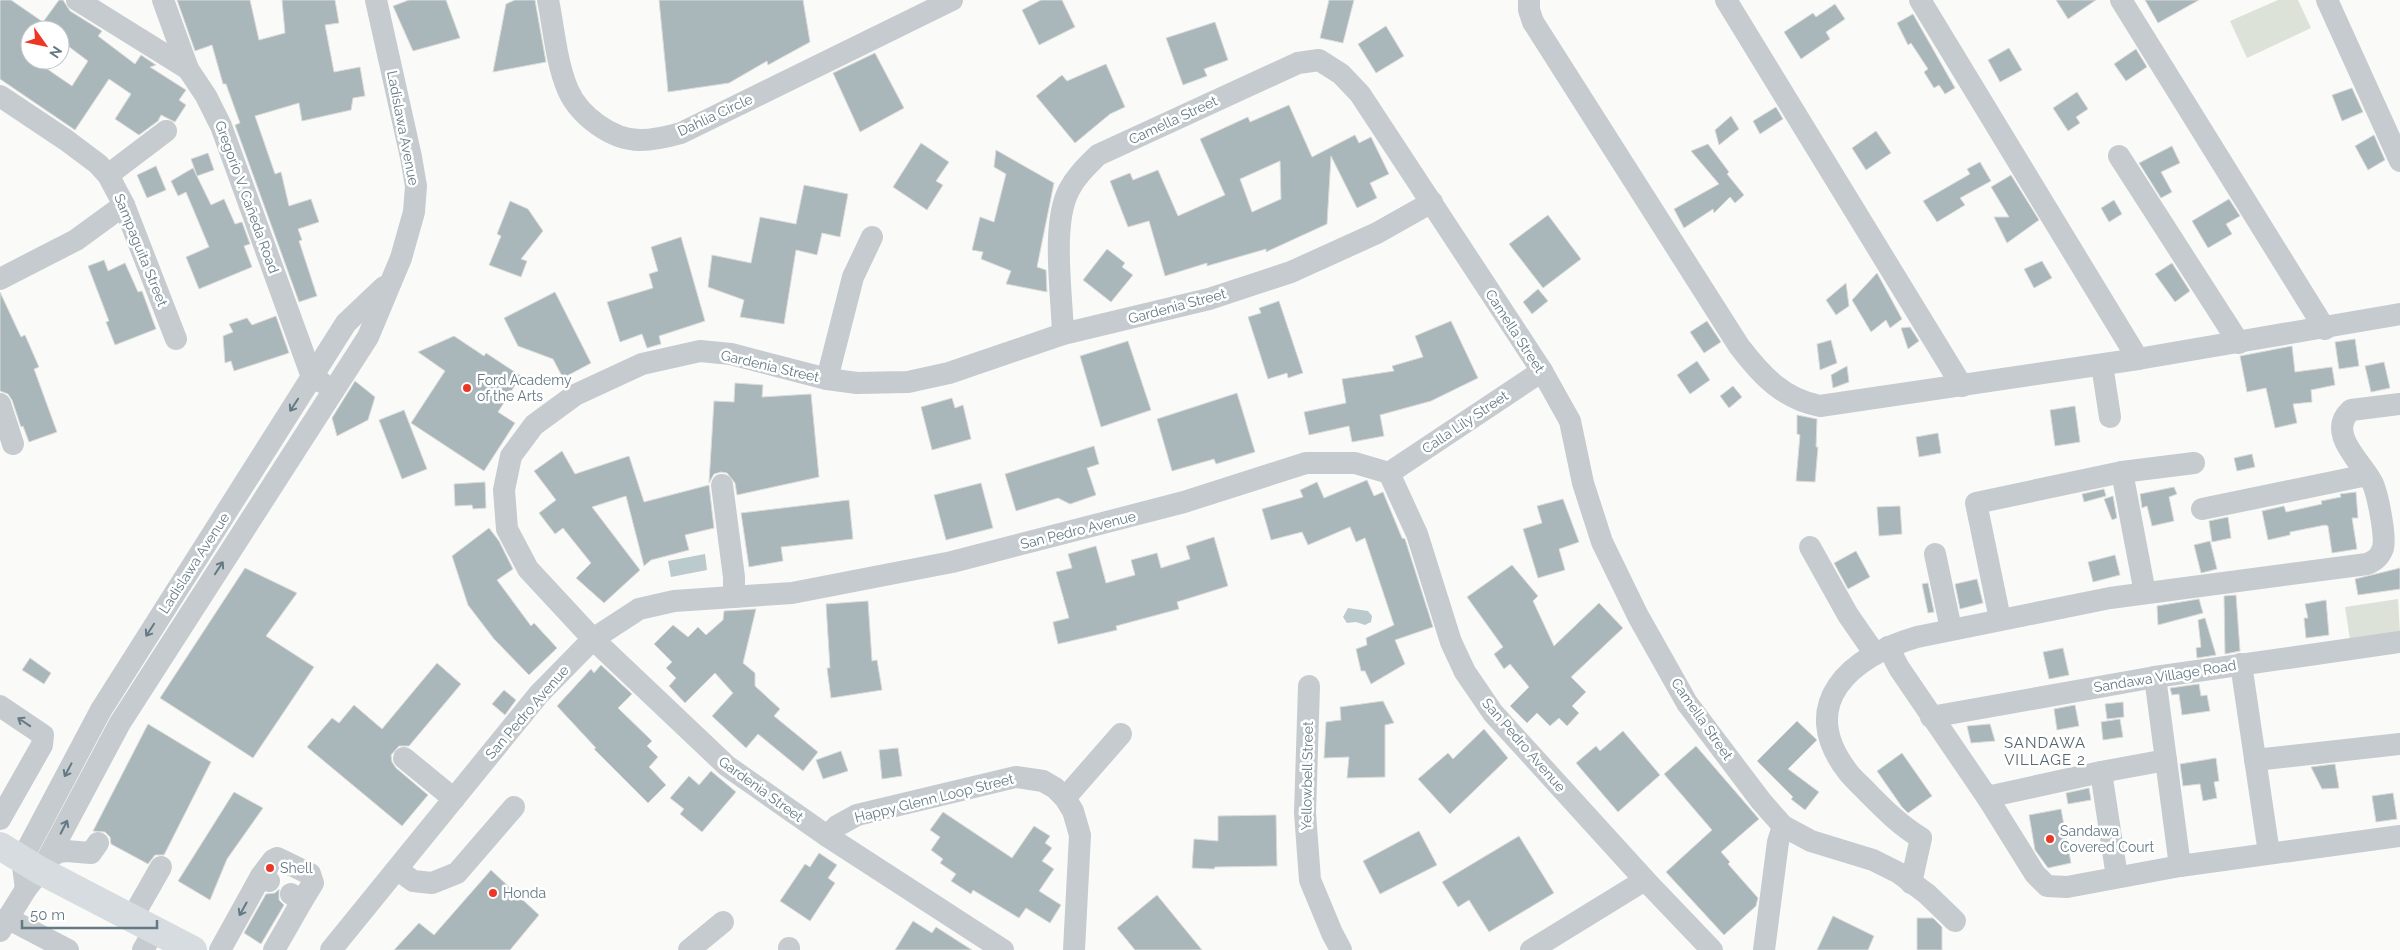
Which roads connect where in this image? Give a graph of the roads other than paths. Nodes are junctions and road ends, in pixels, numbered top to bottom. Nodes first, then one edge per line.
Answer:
1 (77, 0) edge
2 (163, 0) edge
3 (376, 0) edge
4 (548, 0) edge
5 (1529, 0) edge
6 (1726, 0) edge
7 (1920, 0) edge
8 (2121, 0) edge
9 (2327, 0) edge
10 (940, 2) edge
11 (188, 69) junction
12 (0, 96) edge
13 (166, 131) dead end
14 (2119, 156) dead end
15 (2400, 161) edge
16 (108, 175) junction
17 (1432, 202) junction
18 (124, 205) junction
19 (872, 237) dead end
20 (0, 279) edge
21 (389, 283) junction
22 (2400, 314) edge
23 (2325, 329) junction
24 (1064, 334) junction
25 (176, 339) dead end
26 (2239, 343) junction
27 (2138, 359) junction
28 (2102, 365) junction
29 (1542, 371) junction
30 (312, 377) junction
31 (826, 379) junction
32 (1962, 386) junction
33 (333, 390) junction
34 (0, 404) edge
35 (2400, 404) edge
36 (2110, 417) dead end
37 (14, 444) dead end
38 (2194, 463) dead end
39 (2122, 472) junction
40 (1389, 473) junction
41 (2367, 475) junction
42 (722, 485) dead end
43 (2202, 509) dead end
44 (1810, 547) dead end
45 (1935, 554) dead end
46 (182, 582) junction
47 (2145, 593) junction
48 (202, 594) junction
49 (734, 597) junction
50 (2000, 619) junction
51 (1951, 629) junction
52 (593, 639) junction
53 (2400, 642) edge
54 (1881, 650) junction
55 (2240, 664) junction
56 (2155, 677) junction
57 (1309, 686) dead end
58 (0, 706) edge
59 (1932, 717) junction
60 (1120, 734) dead end
61 (2400, 744) edge
62 (404, 758) dead end
63 (2166, 760) junction
64 (2255, 760) junction
65 (2101, 772) junction
66 (1988, 797) junction
67 (1065, 798) junction
68 (454, 799) junction
69 (514, 807) dead end
70 (0, 819) edge
71 (1783, 826) junction
72 (827, 836) junction
73 (2400, 836) edge
74 (98, 843) dead end
75 (2269, 853) junction
76 (22, 866) edge
77 (2180, 866) junction
78 (161, 867) dead end
79 (398, 870) junction
80 (2117, 877) junction
81 (1645, 880) junction
82 (1911, 883) junction
83 (1955, 921) dead end
84 (723, 922) dead end
85 (4, 924) edge
86 (143, 932) edge
87 (35, 942) edge
88 (68, 950) edge
89 (193, 950) edge
90 (220, 950) edge
91 (274, 950) edge
92 (331, 950) edge
93 (689, 950) edge
94 (1004, 950) edge
95 (1074, 950) edge
96 (1341, 950) edge
97 (1531, 950) edge
98 (1712, 950) edge
99 (1764, 950) edge

1 - 11 street
2 - 11 street, Gregorio V. Cañeda Road
3 - 21 street, Ladislawa Avenue
4 - 10 street, Dahlia Circle
5 - 32 street
6 - 32 street
7 - 27 street
8 - 23 street
9 - 15 street
11 - 30 street, Gregorio V. Cañeda Road
12 - 16 street, Sampaguita Street
13 - 16 street
14 - 26 street
16 - 18 street, Sampaguita Street
17 - 24 street, Gardenia Street
17 - 24 street, Camella Street
17 - 29 street, Camella Street
18 - 20 street
18 - 25 street, Sampaguita Street
19 - 31 street
21 - 30 street, Ladislawa Avenue
21 - 33 street, Ladislawa Avenue
22 - 23 street
23 - 26 street
24 - 31 street, Gardenia Street
26 - 27 street
27 - 28 street
28 - 32 street
28 - 36 street
29 - 40 street, Calla Lily Street
29 - 71 street, Camella Street
30 - 33 street
30 -> 46 street, Ladislawa Avenue
31 - 52 street, Gardenia Street
48 -> 33 street, Ladislawa Avenue
34 - 37 street
35 - 41 street
38 - 39 street
39 - 47 street
39 - 50 street
40 - 49 street, San Pedro Avenue
40 - 81 street, San Pedro Avenue
41 - 43 street
41 - 47 street
42 - 49 street
44 - 54 street
45 - 51 street
46 - 48 street
46 -> 76 street, Ladislawa Avenue
47 - 50 street
76 -> 48 street, Ladislawa Avenue
49 - 52 street, San Pedro Avenue
50 - 51 street
51 - 54 street
52 - 68 street, San Pedro Avenue
52 - 72 street, Gardenia Street
53 - 55 street, Sandawa Village Road
54 - 59 street
54 - 82 street
55 - 56 street, Sandawa Village Road
55 - 64 street
56 - 59 street, Sandawa Village Road
56 - 63 street
57 - 96 street, Yellowbell Street
70 -> 58 street
59 - 66 street
60 - 67 street
61 - 64 street
62 - 68 street
63 - 65 street
63 - 77 street
64 - 75 street
65 - 66 street
65 - 80 street
66 - 80 street
67 - 72 street, Happy Glenn Loop Street
67 - 95 street, Happy Glenn Loop Street
68 - 79 street, San Pedro Avenue
69 - 79 street
71 - 82 street, Camella Street
71 - 99 street
72 - 94 street, Gardenia Street
73 - 75 street
74 - 76 street
75 - 77 street
76 - 85 street
76 - 86 main road
77 - 80 street
78 - 86 street
79 - 92 street, San Pedro Avenue
81 - 97 street
81 - 98 street, San Pedro Avenue
82 - 83 street, Camella Street
84 - 93 street
85 - 87 street
86 - 89 main road
87 - 88 street
91 -> 90 street

